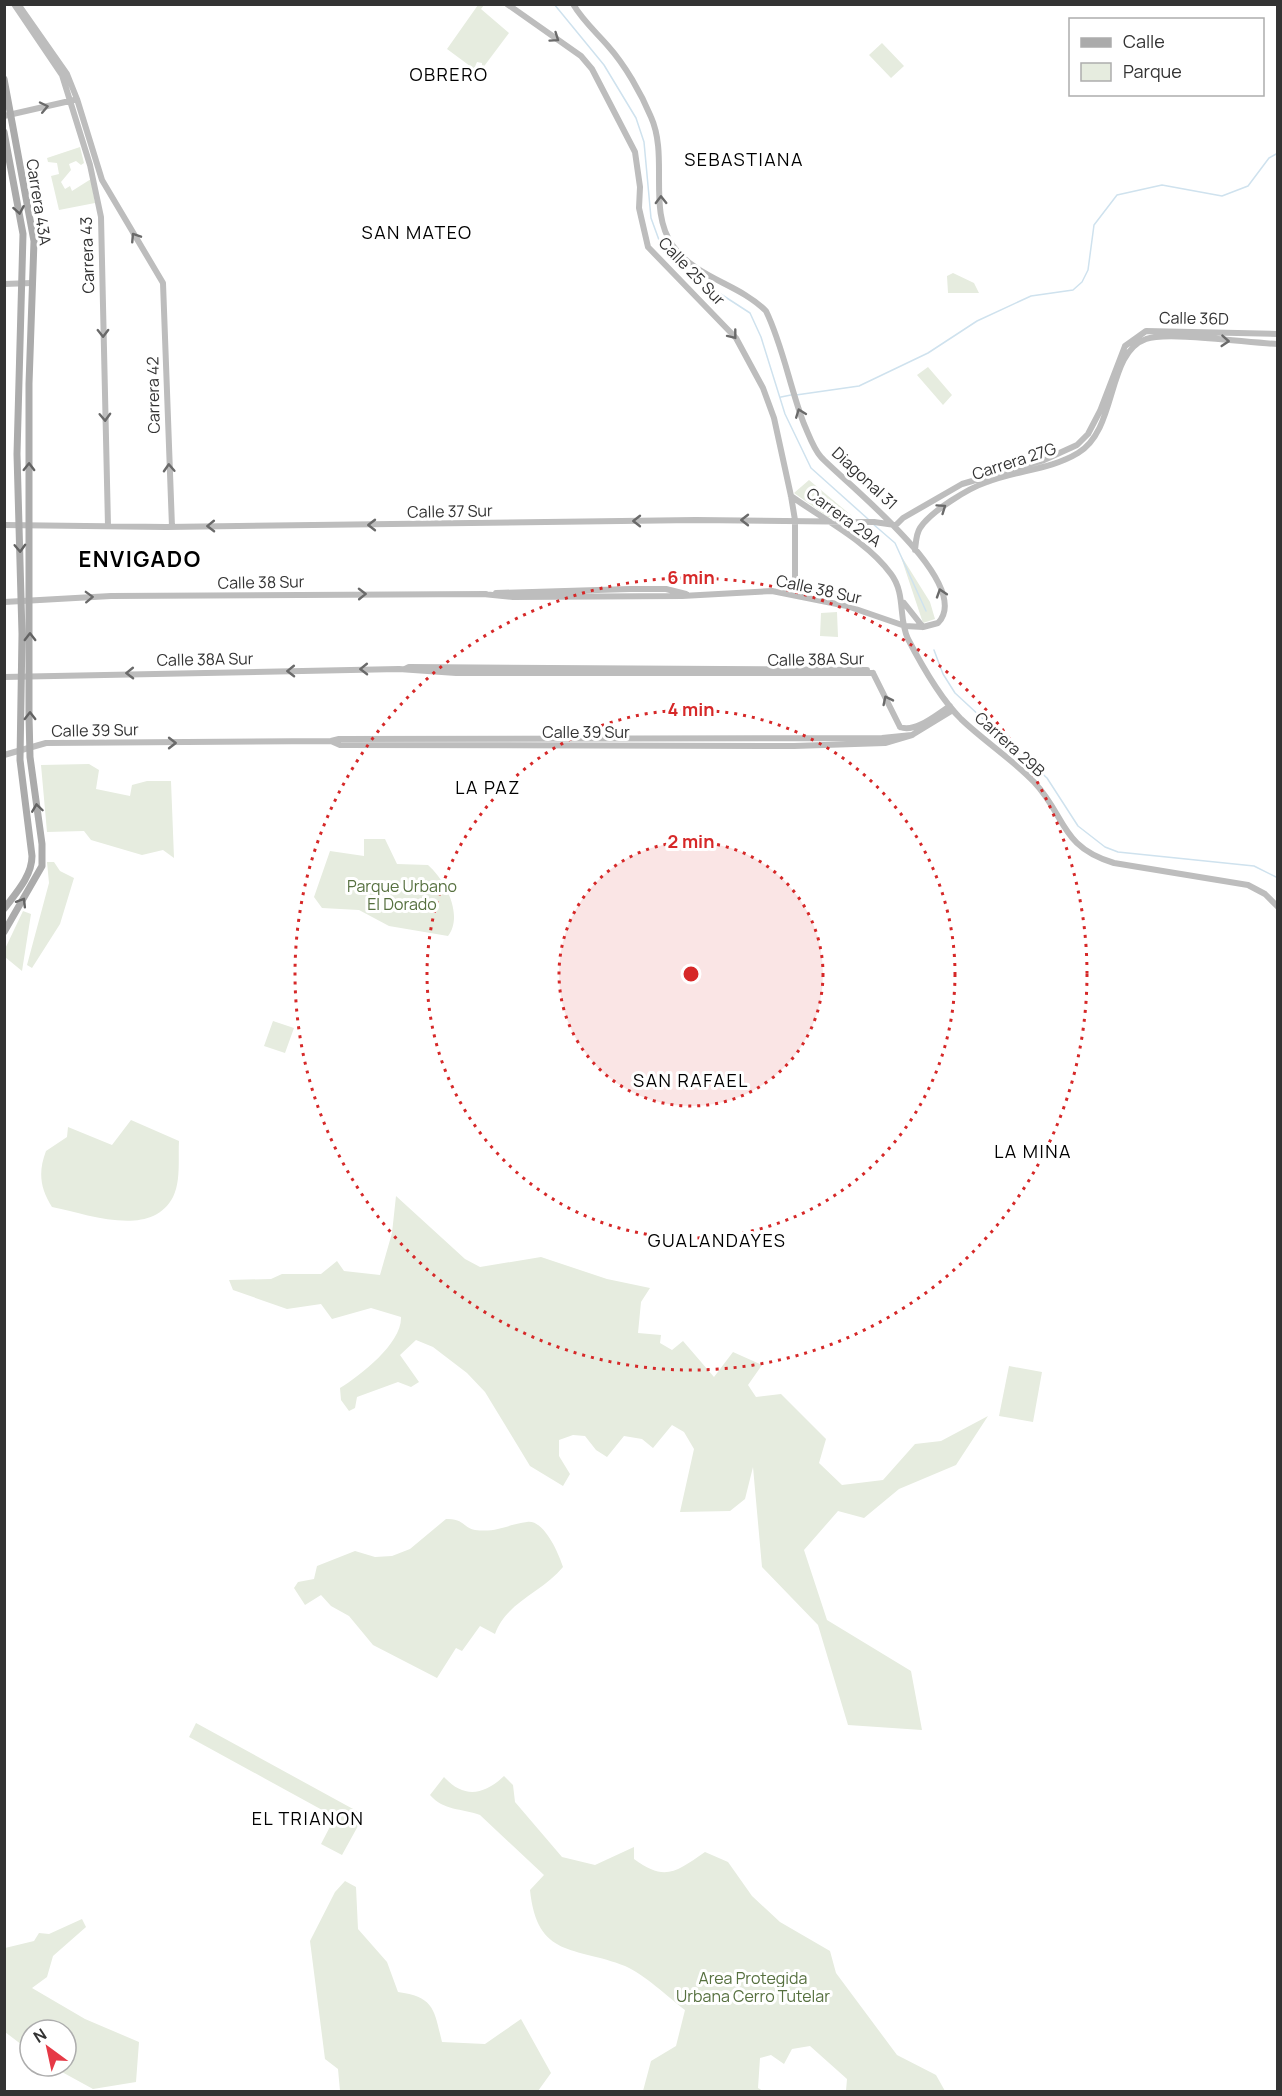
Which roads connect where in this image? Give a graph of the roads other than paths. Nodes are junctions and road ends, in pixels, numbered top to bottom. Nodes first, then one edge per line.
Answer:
1 (16, 4) edge
2 (507, 4) edge
3 (573, 4) edge
4 (4, 79) edge
5 (74, 100) junction
6 (8, 115) edge
7 (4, 132) edge
8 (154, 265) joint
9 (32, 283) junction
10 (4, 284) edge
11 (21, 284) junction
12 (1278, 334) edge
13 (1278, 344) edge
14 (1111, 389) junction
15 (791, 496) junction
16 (795, 520) junction
17 (826, 521) junction
18 (4, 525) edge
19 (19, 525) junction
20 (28, 525) junction
21 (896, 525) junction
22 (108, 526) junction
23 (172, 527) junction
24 (915, 550) junction
25 (795, 594) junction
26 (30, 599) junction
27 (21, 600) junction
28 (902, 600) junction
29 (4, 602) edge
30 (883, 618) junction
31 (905, 626) junction
32 (914, 627) junction
33 (923, 627) junction
34 (910, 641) junction
35 (30, 675) junction
36 (4, 676) edge
37 (21, 676) junction
38 (952, 708) junction
39 (900, 727) junction
40 (912, 735) junction
41 (894, 736) junction
42 (331, 741) junction
43 (30, 748) junction
44 (20, 751) junction
45 (4, 755) edge
46 (1278, 907) edge
47 (4, 909) edge
48 (4, 932) edge

1 - 5 street, Carrera 43
2 -> 15 street, Calle 25 Sur
21 -> 3 street, Diagonal 31
4 - 6 main road, Carrera 43A
6 -> 5 street
8 -> 5 street, Carrera 43
5 -> 22 street, Carrera 43
6 - 9 main road, Carrera 43A
7 -> 11 main road, Carrera 43A
23 -> 8 street, Carrera 42
9 - 11 street
20 -> 9 main road, Carrera 43A
10 - 11 street
11 - 19 main road, Carrera 43A
12 - 14 street, Calle 36D
14 -> 13 street, Calle 36D
14 - 21 street, Carrera 27G
24 -> 14 street, Carrera 27G
15 - 16 street, Calle 25 Sur
15 - 17 street, Carrera 29A
16 - 17 street, Calle 37 Sur
16 -> 23 street, Calle 37 Sur
16 - 25 street, Calle 25 Sur
17 - 21 street, Calle 37 Sur
17 - 28 street, Carrera 29A
18 - 19 street, Calle 37 Sur
19 - 20 street, Calle 37 Sur
19 -> 27 main road, Carrera 43A
20 - 22 street, Calle 37 Sur
20 - 26 main road, Carrera 43A
21 - 24 street, Diagonal 31
22 - 23 street, Calle 37 Sur
33 -> 24 street, Diagonal 31
26 -> 25 street, Calle 38 Sur
25 - 30 street, Calle 38 Sur
26 - 27 street, Calle 38 Sur
35 -> 26 main road, Carrera 43A
27 - 29 street, Calle 38 Sur
27 - 37 main road, Carrera 43A
28 - 31 street, Carrera 29A
28 - 33 street
30 - 31 street, Calle 38 Sur
30 - 34 street
31 - 32 street
31 - 34 street, Carrera 29B
32 - 33 street
32 - 34 street
34 - 38 street, Carrera 29B
35 - 37 street, Calle 38A Sur
39 -> 35 street, Calle 38A Sur
43 -> 35 main road, Carrera 43A
36 - 37 street, Calle 38A Sur
37 - 44 main road, Carrera 43A
38 - 39 street
38 - 40 street, Calle 39 Sur
38 - 46 street, Carrera 29B
39 - 41 street
40 - 41 street, Calle 39 Sur
40 - 42 street, Calle 39 Sur
41 - 42 street, Calle 39 Sur
43 -> 42 street, Calle 39 Sur
43 - 44 street, Calle 39 Sur
48 -> 43 main road, Carrera 43A
44 - 45 street, Calle 39 Sur
44 - 47 main road, Carrera 43A

